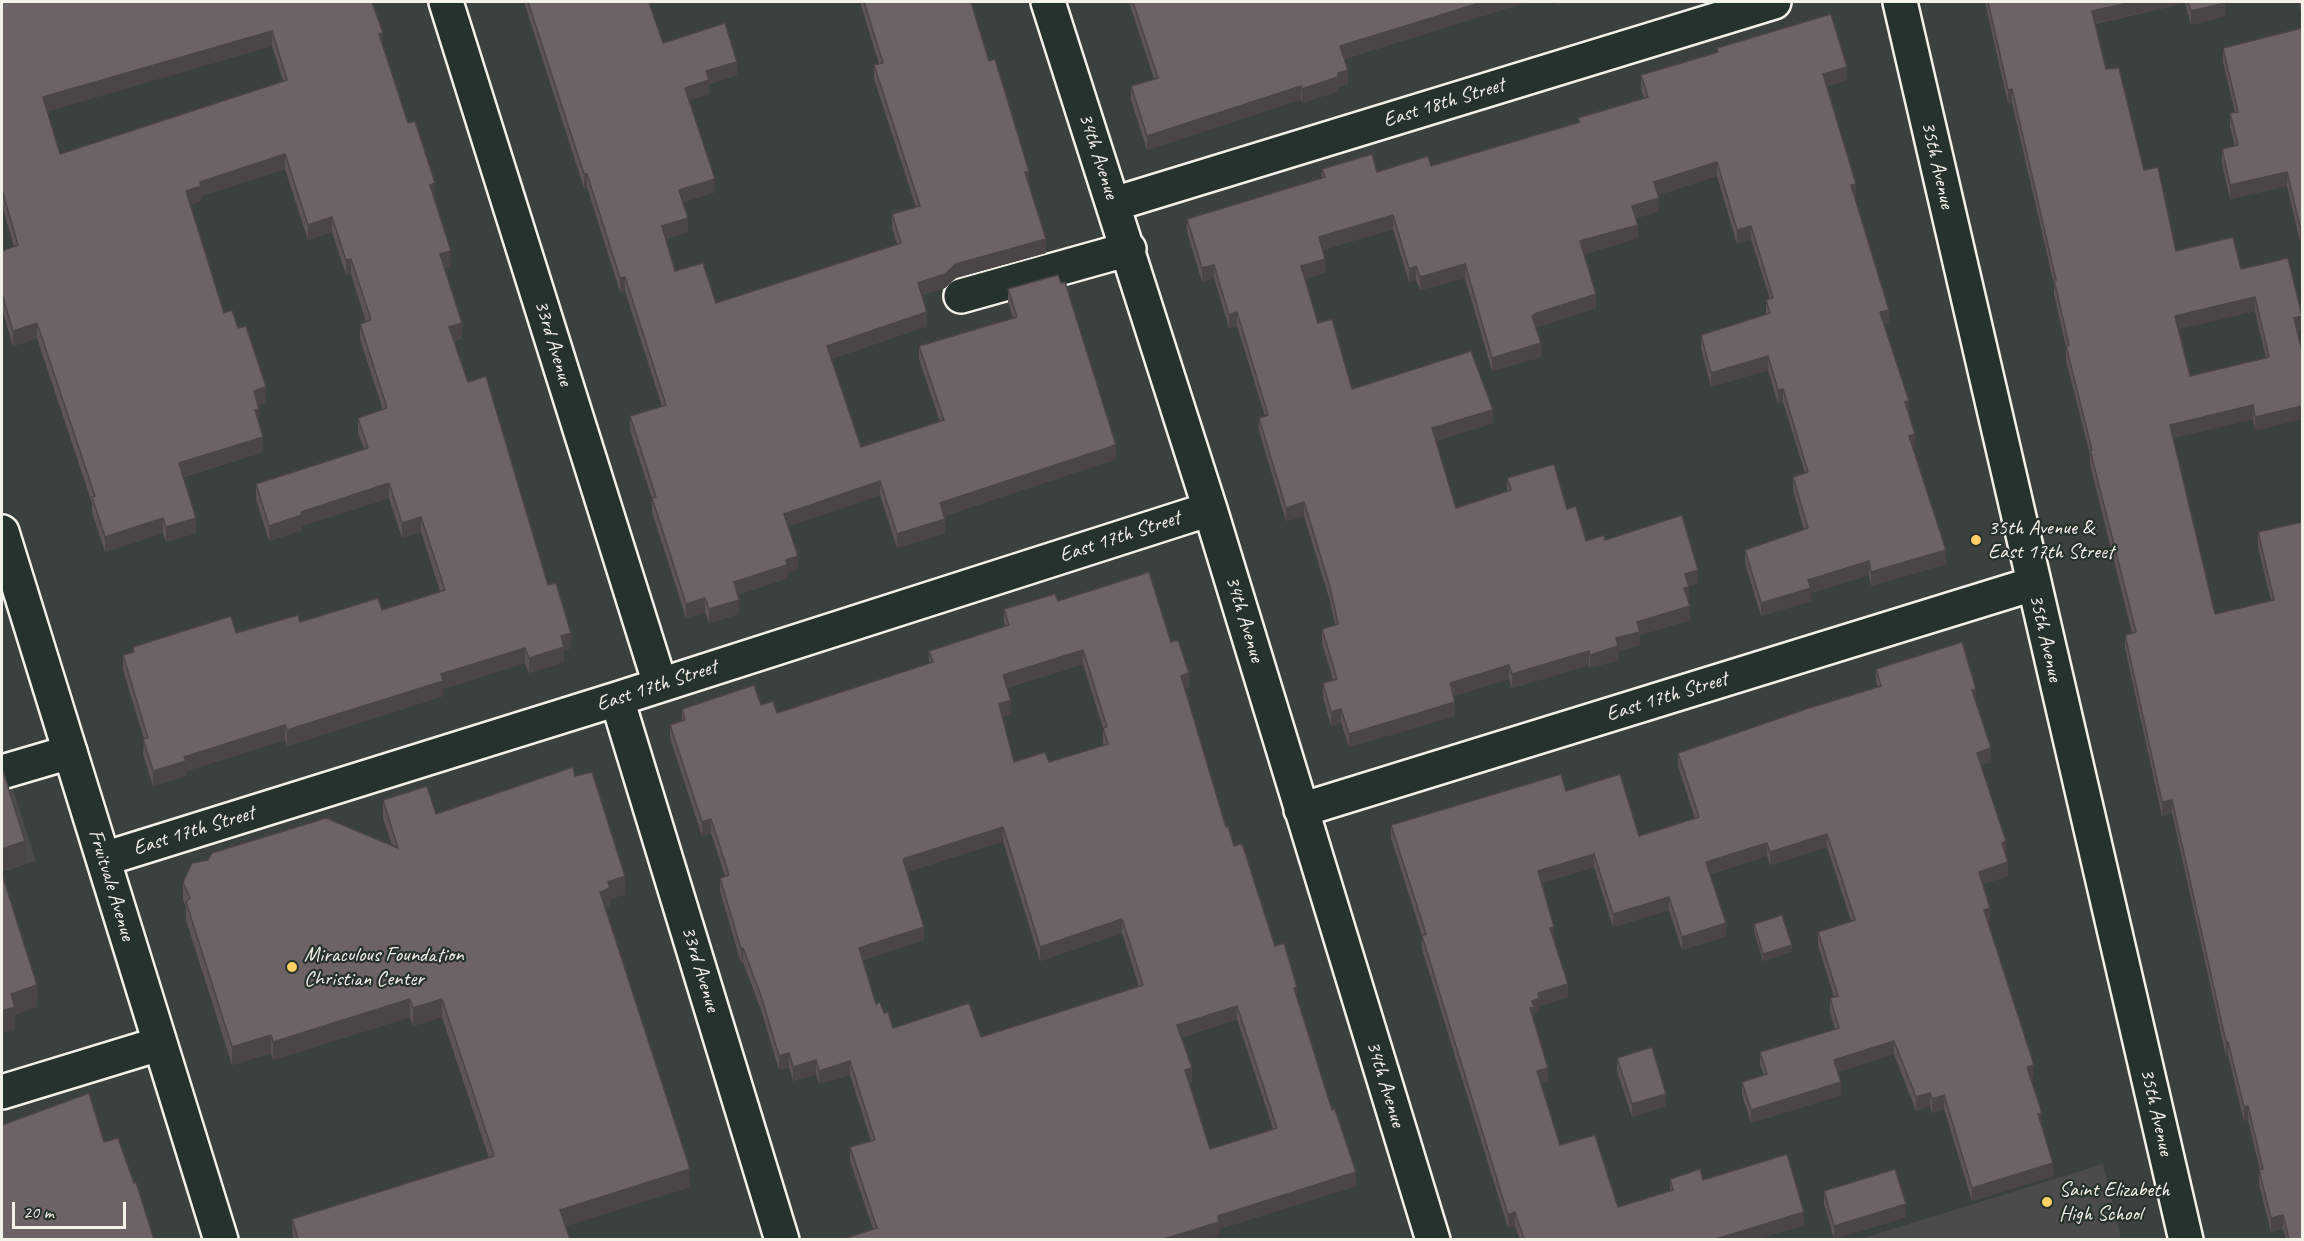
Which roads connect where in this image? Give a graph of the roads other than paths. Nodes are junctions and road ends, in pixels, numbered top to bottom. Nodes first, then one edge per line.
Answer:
1 (446, 2) edge
2 (1048, 2) edge
3 (1774, 2) edge
4 (1900, 2) edge
5 (1113, 204) junction
6 (1129, 249) junction
7 (961, 296) dead end
8 (1210, 509) junction
9 (2, 532) edge
10 (2033, 584) junction
11 (660, 684) junction
12 (617, 699) junction
13 (70, 752) junction
14 (2, 772) edge
15 (1301, 810) junction
16 (104, 859) junction
17 (159, 1044) junction
18 (2, 1092) edge
19 (220, 1239) edge
20 (782, 1239) edge
21 (1433, 1239) edge
22 (2186, 1239) edge

1 - 11 street, 33rd Avenue
2 - 5 street, 34th Avenue
3 - 5 street, East 18th Street
4 - 10 street, 35th Avenue
5 - 6 street, 34th Avenue
6 - 7 street
6 - 8 street, 34th Avenue
8 - 11 street, East 17th Street
8 - 15 street, 34th Avenue
9 - 13 street, Fruitvale Avenue
10 - 15 street, East 17th Street
10 - 22 street, 35th Avenue
11 - 12 street, East 17th Street
12 - 16 street, East 17th Street
12 - 20 street, 33rd Avenue
13 - 14 street
13 - 16 street, Fruitvale Avenue
15 - 21 street, 34th Avenue
16 - 17 street, Fruitvale Avenue
17 - 18 street
17 - 19 street, Fruitvale Avenue

